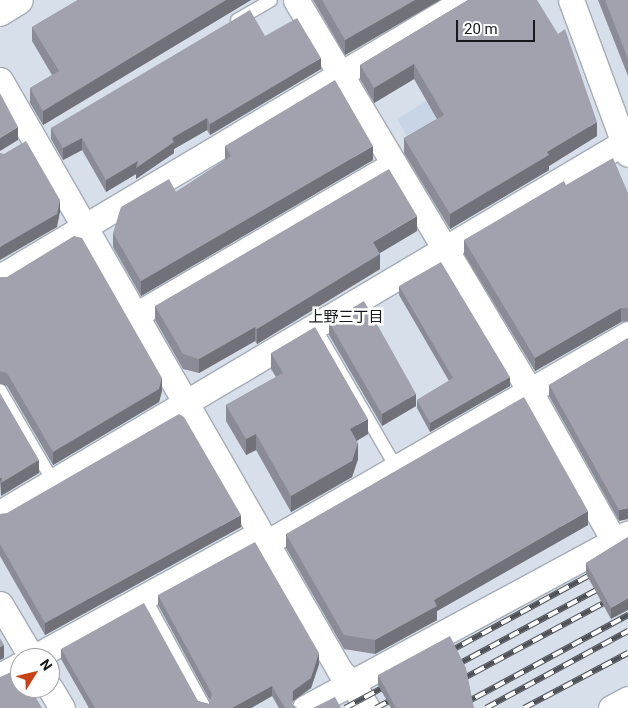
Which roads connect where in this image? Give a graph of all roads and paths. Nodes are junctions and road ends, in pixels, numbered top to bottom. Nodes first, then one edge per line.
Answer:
1 (19, 0) edge
2 (271, 0) edge
3 (296, 0) edge
4 (465, 0) edge
5 (571, 0) edge
6 (0, 12) edge
7 (229, 25) edge
8 (342, 75) junction
9 (0, 80) edge
10 (627, 146) edge
11 (394, 164) junction
12 (82, 228) junction
13 (442, 250) junction
14 (0, 278) edge
15 (134, 316) junction
16 (313, 324) junction
17 (628, 334) edge
18 (0, 390) edge
19 (529, 390) junction
20 (184, 402) junction
21 (396, 469) junction
22 (53, 481) junction
23 (0, 513) edge
24 (621, 537) edge
25 (263, 538) junction
26 (144, 596) junction
27 (0, 604) edge
28 (26, 648) edge
29 (50, 648) edge
30 (352, 683) junction
31 (628, 699) edge
32 (205, 708) edge
33 (305, 708) edge
34 (367, 708) edge
35 (611, 708) edge

1 - 6 main road
2 - 7 lane
3 - 8 street
4 - 8 street
5 - 10 street
8 - 11 street
8 - 12 street
9 - 12 street
10 - 13 street
11 - 13 street
11 - 15 street
12 - 14 street
12 - 15 street
13 - 16 street
13 - 19 street
15 - 20 street
16 - 20 street
16 - 21 lane
17 - 19 street
18 - 22 lane
19 - 21 street
19 - 24 street
20 - 22 street
20 - 25 street
21 - 25 street
22 - 23 street
24 - 30 street
25 - 26 street
25 - 30 street
26 - 29 street
26 - 32 lane
27 - 28 street
30 - 33 street
30 - 34 street
31 - 35 street

